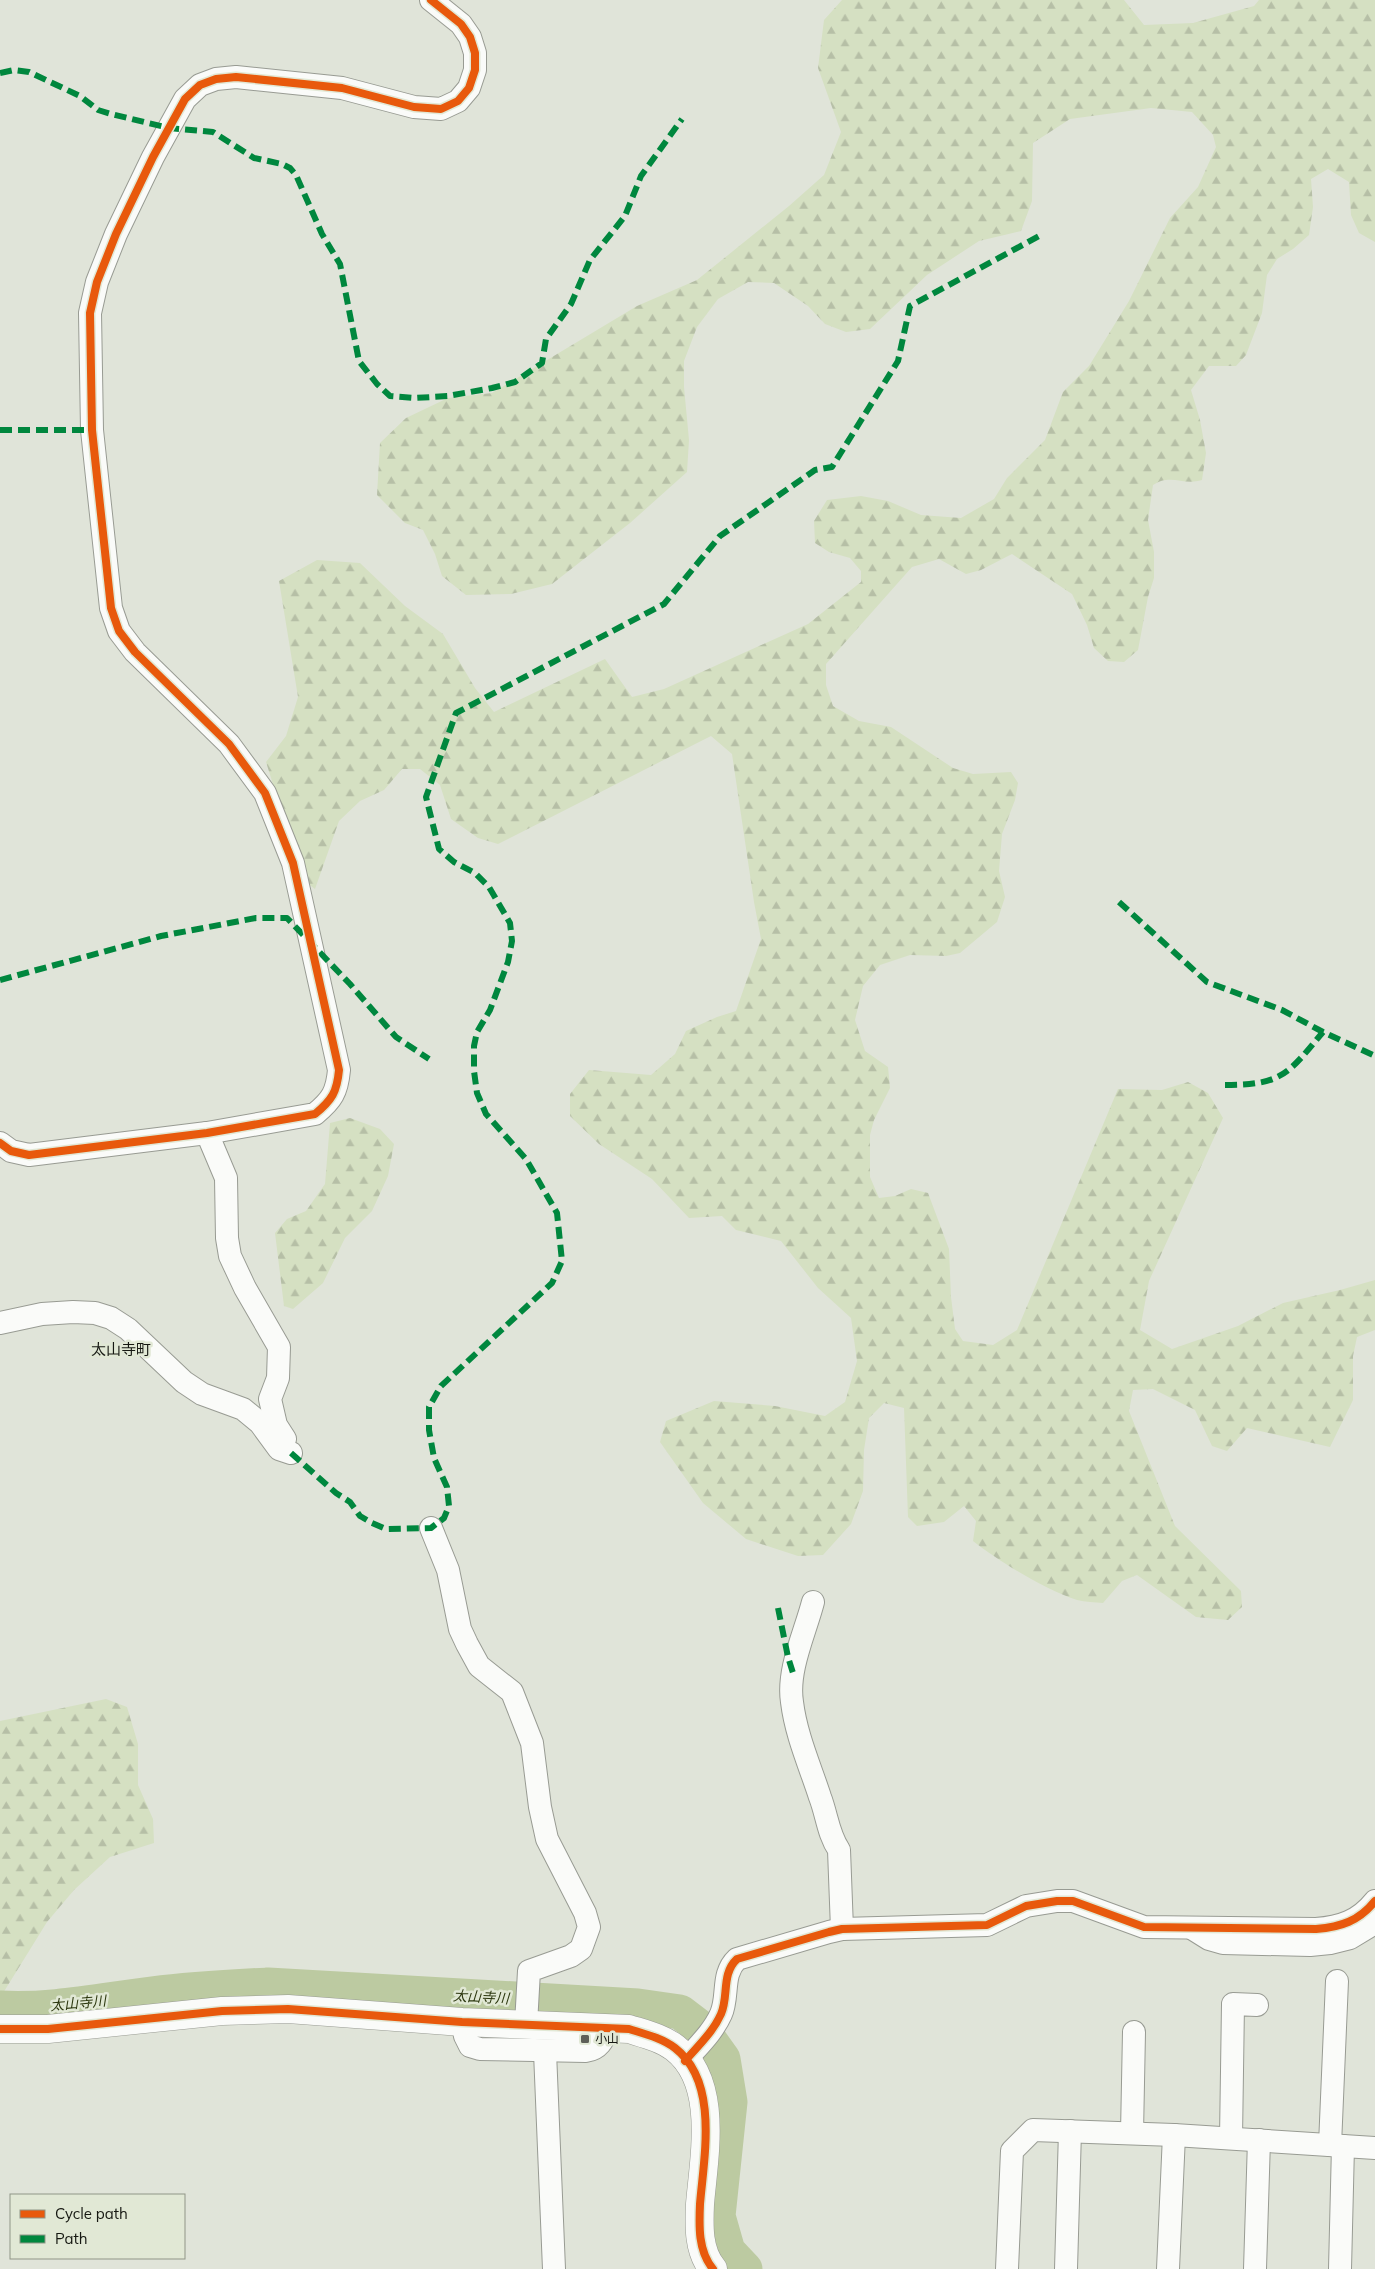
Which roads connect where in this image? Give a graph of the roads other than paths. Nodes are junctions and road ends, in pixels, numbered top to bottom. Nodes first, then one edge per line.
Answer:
1 (431, 0) edge
2 (207, 1133) junction
3 (0, 1143) edge
4 (0, 1323) edge
5 (431, 1528) dead end
6 (813, 1602) dead end
7 (1375, 1901) edge
8 (1375, 1924) edge
9 (1190, 1927) junction
10 (842, 1929) junction
11 (1337, 1981) dead end
12 (1257, 2005) dead end
13 (526, 2011) junction
14 (462, 2022) junction
15 (608, 2028) junction
16 (0, 2030) edge
17 (1134, 2032) dead end
18 (545, 2052) junction
19 (685, 2060) junction
20 (1070, 2131) junction
21 (1132, 2133) junction
22 (1174, 2135) junction
23 (1231, 2138) junction
24 (1259, 2140) junction
25 (1336, 2146) junction
26 (1375, 2148) edge
27 (554, 2269) edge
28 (713, 2269) edge
29 (1007, 2269) edge
30 (1066, 2269) edge
31 (1168, 2269) edge
32 (1255, 2269) edge
33 (1340, 2269) edge

1 - 2 street
2 - 3 street
2 - 4 street
5 - 13 street
6 - 10 street
7 - 9 street
8 - 9 street
9 - 10 street
10 - 19 street
11 - 25 street
12 - 23 street
13 - 14 street
13 - 15 street
14 - 16 street
14 - 18 street
15 - 18 street
15 - 19 street
17 - 21 street
18 - 27 street
19 - 28 street
20 - 21 street
20 - 29 street
20 - 30 street
21 - 22 street
22 - 23 street
22 - 31 street
23 - 24 street
24 - 25 street
24 - 32 street
25 - 26 street
25 - 33 street

